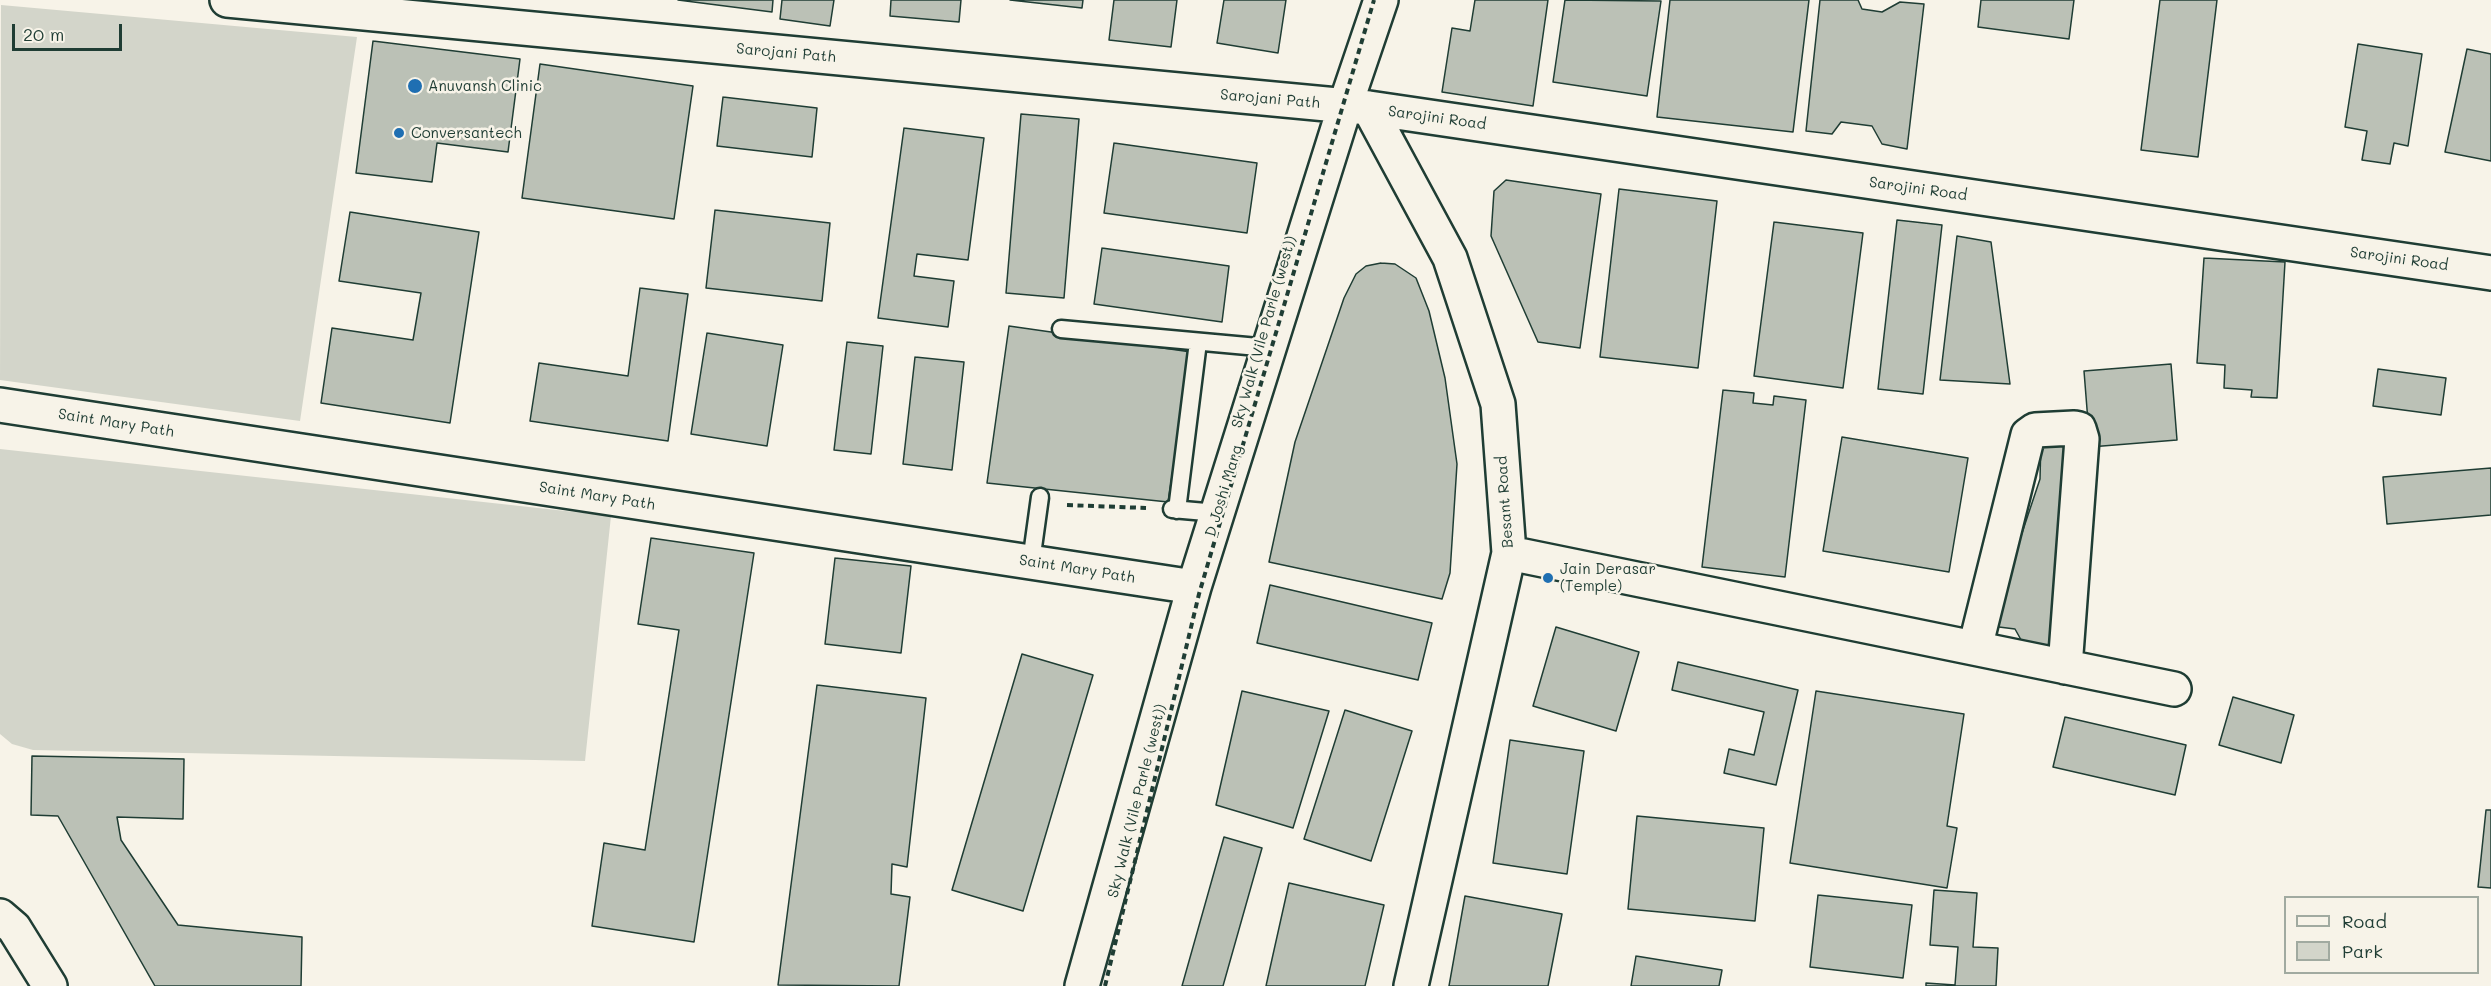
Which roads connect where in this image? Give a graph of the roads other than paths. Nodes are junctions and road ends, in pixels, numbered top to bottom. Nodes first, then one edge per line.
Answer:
1 (227, 0) edge
2 (1381, 0) edge
3 (1357, 107) junction
4 (2491, 273) edge
5 (1061, 329) dead end
6 (1197, 342) junction
7 (1269, 348) junction
8 (0, 405) edge
9 (1040, 500) road end
10 (1217, 513) junction
11 (1509, 553) junction
12 (1031, 562) junction
13 (1194, 587) junction
14 (1976, 644) junction
15 (2066, 661) junction
16 (2174, 689) dead end
17 (5, 924) edge
18 (50, 986) edge
19 (1083, 986) edge
20 (1411, 986) edge

1 - 3 street, Sarojani Path
2 - 3 street, D Joshi Marg
3 - 4 street, Sarojini Road
3 - 7 street, D Joshi Marg
3 - 11 street, Besant Road
5 - 6 lane
6 - 7 lane
6 - 10 lane
7 - 10 street, D Joshi Marg
8 - 12 street, Saint Mary Path
9 - 12 lane
10 - 13 street, D Joshi Marg
11 - 14 street
11 - 20 street, Besant Road
12 - 13 street, Saint Mary Path
13 - 19 street, D Joshi Marg
14 - 15 street
14 - 15 street
15 - 16 street
17 - 18 street

